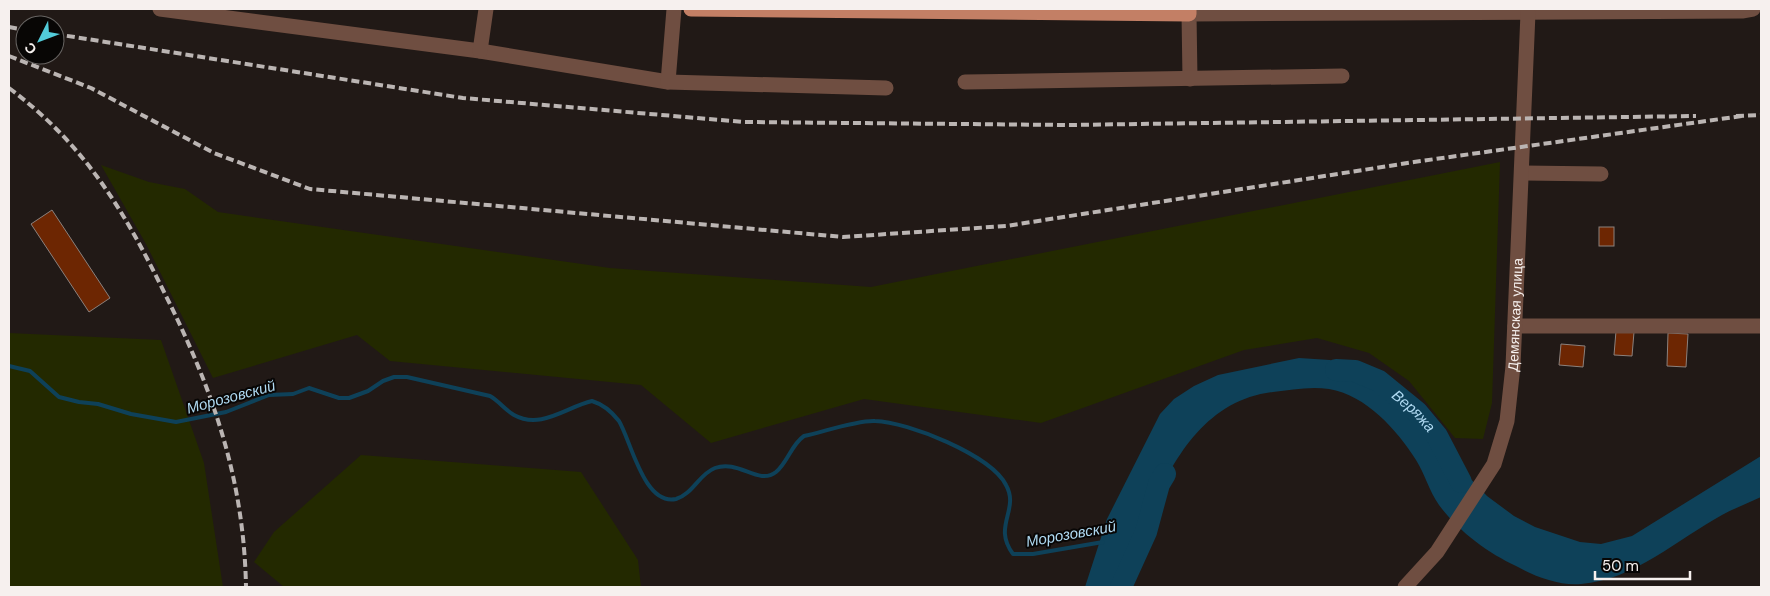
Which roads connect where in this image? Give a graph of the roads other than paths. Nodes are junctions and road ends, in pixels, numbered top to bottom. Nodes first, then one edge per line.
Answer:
1 (160, 9) edge
2 (486, 9) edge
3 (674, 9) edge
4 (691, 9) edge
5 (755, 9) edge
6 (1752, 9) edge
7 (1678, 10) edge
8 (1189, 11) edge
9 (1448, 11) edge
10 (1109, 12) edge
11 (1528, 12) junction
12 (480, 51) junction
13 (1342, 76) dead end
14 (1190, 79) junction
15 (668, 82) junction
16 (965, 82) dead end
17 (886, 88) dead end
18 (1522, 173) junction
19 (1601, 174) dead end
20 (1515, 326) junction
21 (1761, 326) edge
22 (1405, 587) edge

1 - 12 street
2 - 12 street
3 - 15 street
4 - 5 main road
5 - 10 main road
6 - 7 street
7 - 11 street
8 - 9 street
8 - 10 main road
8 - 14 street
9 - 11 street
11 - 18 street, Демянская улица
12 - 15 street
13 - 14 street
14 - 16 street
15 - 17 street
18 - 19 street
18 - 20 street, Демянская улица
20 - 21 street
20 - 22 street, Демянская улица

